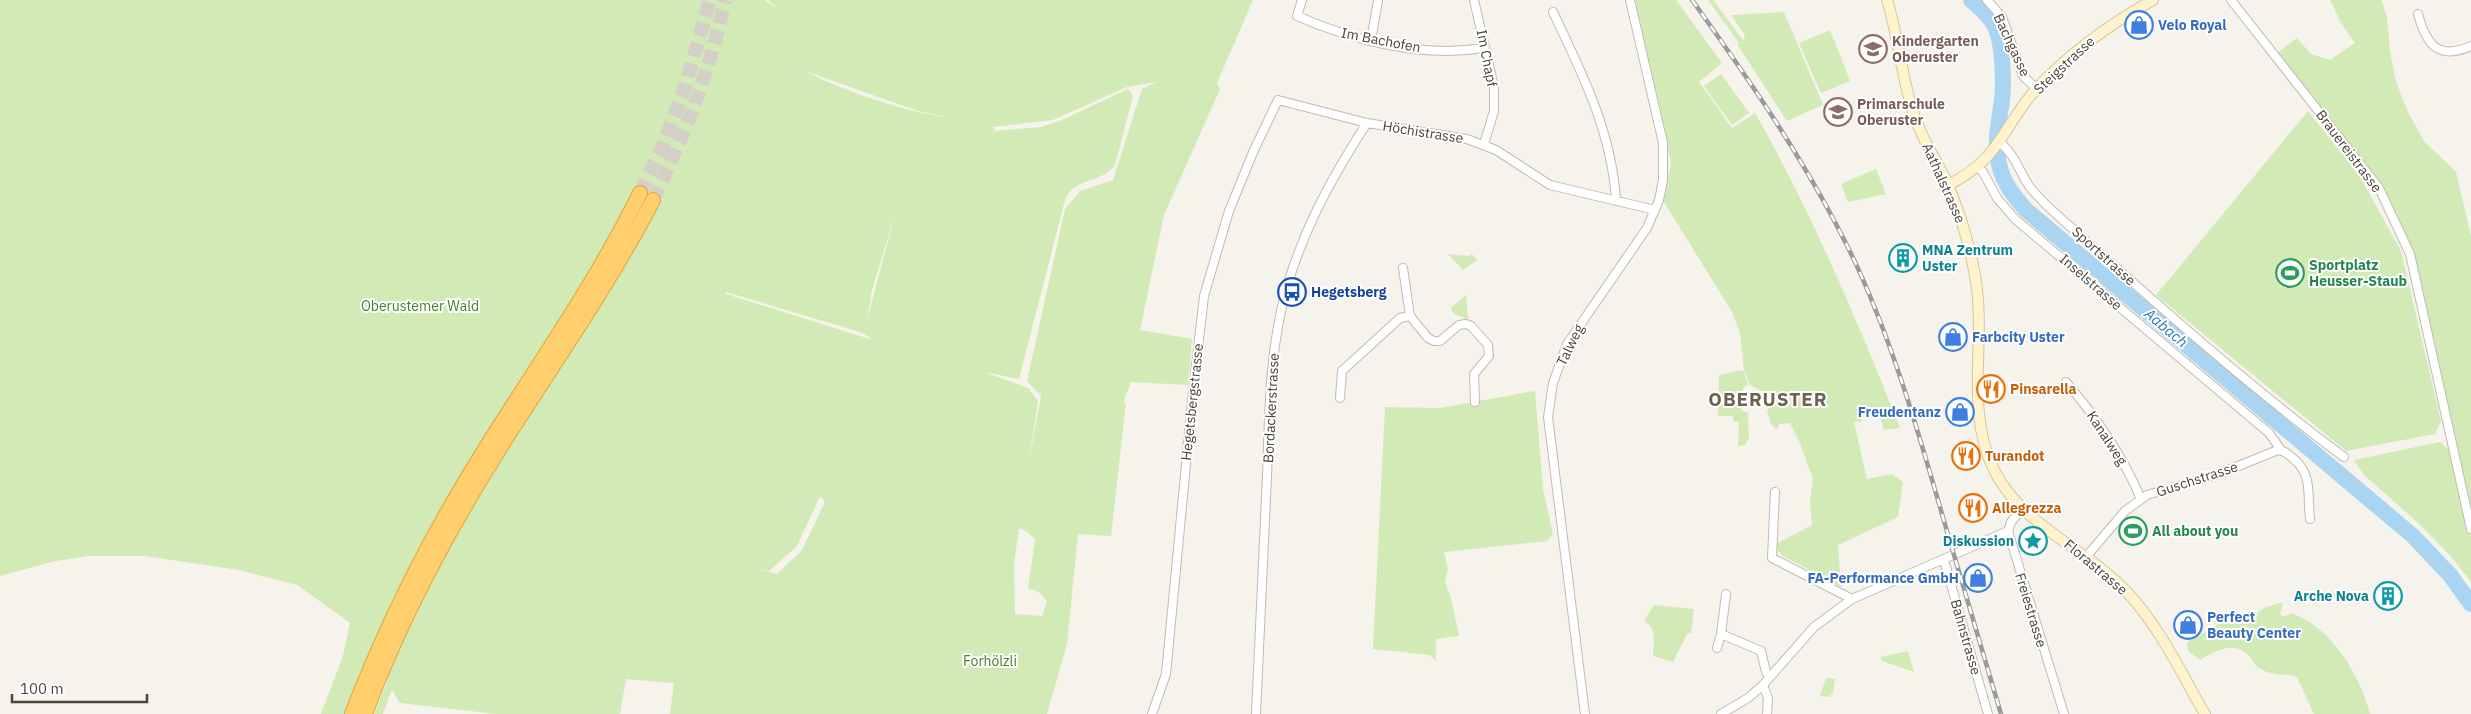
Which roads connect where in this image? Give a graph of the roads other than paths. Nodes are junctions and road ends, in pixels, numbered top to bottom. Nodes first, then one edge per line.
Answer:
1 (1302, 0) edge
2 (1378, 0) edge
3 (1474, 0) edge
4 (1630, 0) edge
5 (1887, 0) edge
6 (1987, 0) edge
7 (2153, 0) edge
8 (2231, 0) edge
9 (1553, 12) dead end
10 (2418, 14) dead end
11 (1371, 41) junction
12 (2471, 46) edge
13 (1484, 48) junction
14 (2037, 89) junction
15 (1278, 100) joint
16 (1367, 123) junction
17 (2003, 142) junction
18 (1484, 144) junction
19 (1978, 167) junction
20 (1948, 186) junction
21 (640, 193) tunnel mouth
22 (653, 200) tunnel mouth
23 (1616, 201) junction
24 (1655, 210) junction
25 (1403, 268) dead end
26 (1410, 316) junction
27 (2066, 382) dead end
28 (1340, 398) dead end
29 (1475, 402) dead end
30 (2281, 450) junction
31 (2344, 457) dead end
32 (1775, 492) dead end
33 (2140, 499) junction
34 (2022, 508) junction
35 (2310, 519) dead end
36 (2471, 529) edge
37 (2008, 531) junction
38 (2086, 557) junction
39 (1944, 560) junction
40 (1726, 594) dead end
41 (1852, 599) junction
42 (1721, 634) junction
43 (1717, 648) dead end
44 (1770, 677) junction
45 (1763, 686) junction
46 (352, 714) edge
47 (365, 714) edge
48 (1152, 714) edge
49 (1256, 714) edge
50 (1585, 714) edge
51 (1720, 714) edge
52 (1767, 714) edge
53 (1988, 714) edge
54 (2064, 714) edge
55 (2206, 714) edge

1 - 11 street, Im Bachofen
2 - 11 street
3 - 13 street, Im Chapf
4 - 24 street, Talweg
5 - 20 main road, Aathalstrasse
6 - 14 street, Bachgasse
7 - 14 main road, Steigstrasse
8 - 36 street, Brauereistrasse
9 - 23 street
10 - 12 street
11 - 13 street, Im Bachofen
13 - 18 street, Im Chapf
14 - 17 main road, Steigstrasse
15 - 16 street, Höchistrasse
15 - 48 street, Hegetsbergstrasse
16 - 18 street, Höchistrasse
16 - 49 street, Bordackerstrasse
17 - 19 main road, Steigstrasse
17 - 31 street, Sportstrasse
18 - 23 street, Höchistrasse
19 - 20 main road, Steigstrasse
19 - 30 street, Inselstrasse
20 - 34 main road, Aathalstrasse
21 - 46 highway
22 - 47 highway
23 - 24 street, Höchistrasse
24 - 50 street, Talweg
25 - 26 street
26 - 28 street
26 - 29 street
27 - 33 street, Kanalweg
30 - 33 street, Guschstrasse
30 - 35 street
32 - 41 street
33 - 38 street, Guschstrasse
34 - 37 street
34 - 38 main road, Florastrasse
37 - 39 street
37 - 54 street, Freiestrasse
38 - 55 main road, Florastrasse
39 - 41 street
39 - 53 street, Bahnstrasse
40 - 42 street
41 - 44 street
42 - 43 street
42 - 44 street
44 - 45 street
45 - 51 street
45 - 52 street

